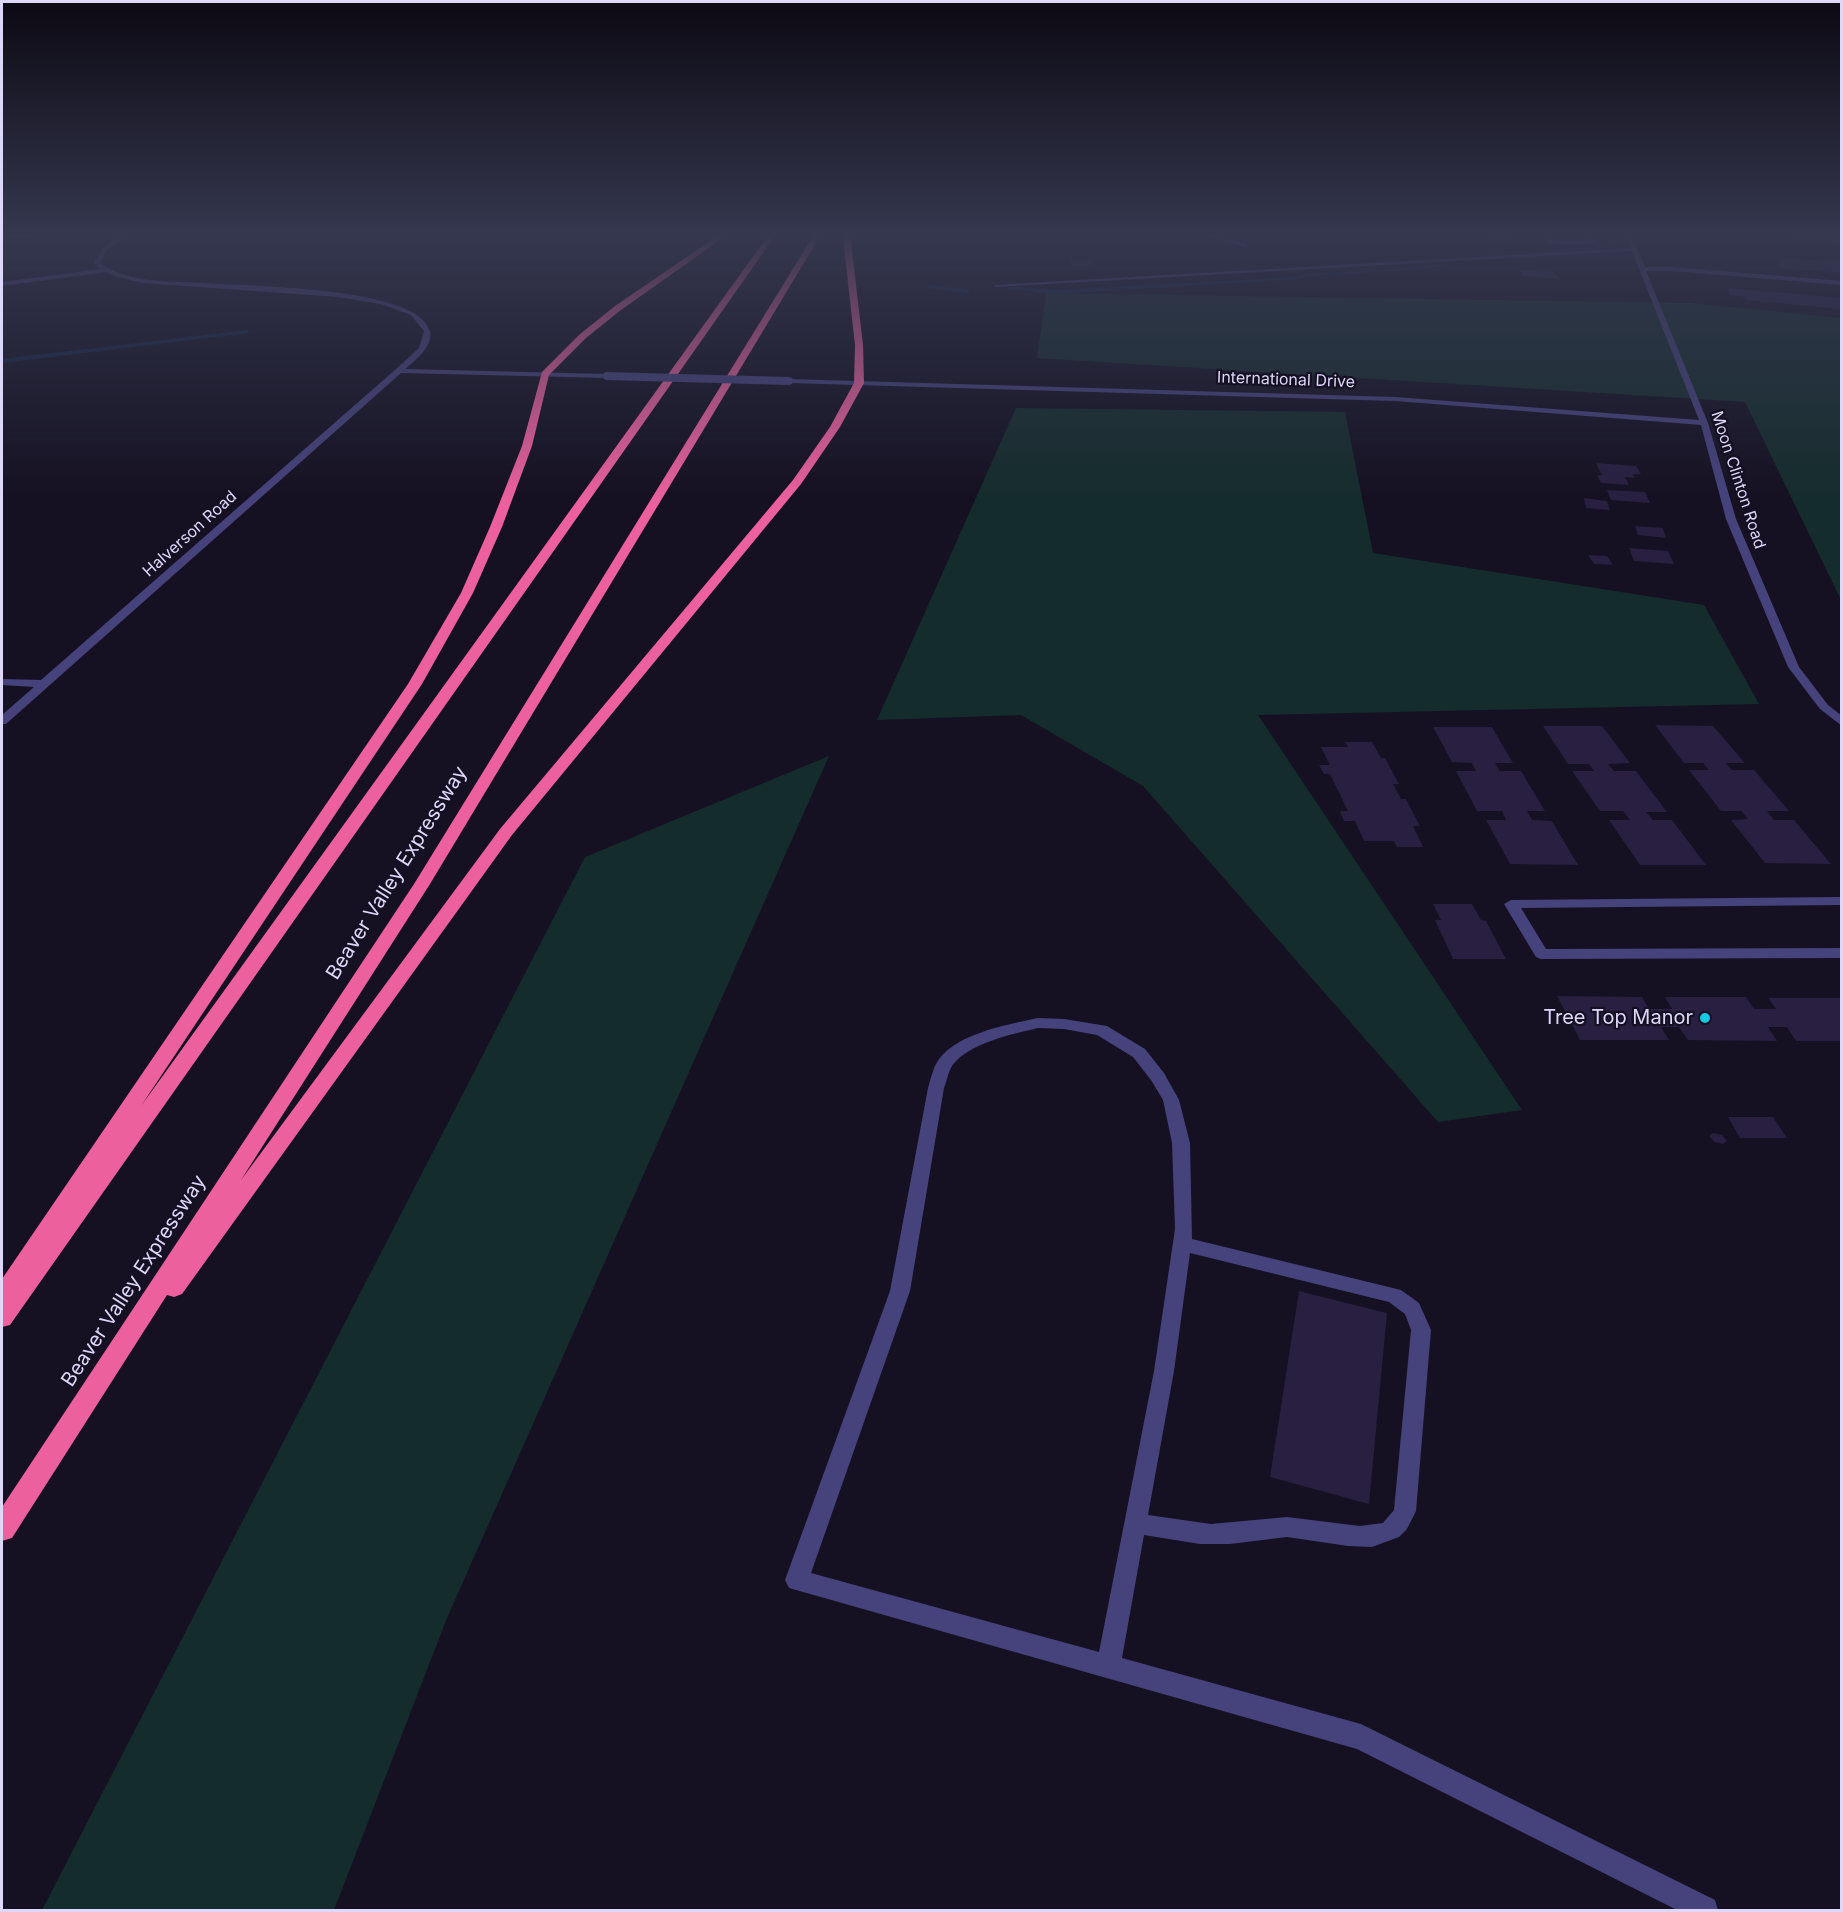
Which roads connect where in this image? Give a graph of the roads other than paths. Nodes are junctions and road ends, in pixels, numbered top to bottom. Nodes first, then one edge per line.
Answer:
1 (423, 322) edge
2 (600, 322) edge
3 (711, 322) edge
4 (765, 322) edge
5 (857, 322) edge
6 (1665, 322) edge
7 (399, 371) junction
8 (544, 374) junction
9 (859, 383) junction
10 (1704, 423) junction
11 (2, 682) edge
12 (43, 684) junction
13 (2, 721) edge
14 (1842, 723) edge
15 (1842, 900) edge
16 (1842, 953) edge
17 (1182, 1244) junction
18 (2, 1297) edge
19 (2, 1318) edge
20 (47, 1461) junction
21 (1135, 1523) junction
22 (2, 1529) edge
23 (1108, 1667) junction
24 (1706, 1911) edge

1 - 7 street, Halverson Road
2 - 8 highway
3 - 19 highway
4 - 20 highway, Beaver Valley Expressway
5 - 9 highway
6 - 10 street, Moon Clinton Road
7 - 8 street, International Drive
7 - 12 street, Halverson Road
8 - 9 street, International Drive, bridge
8 - 18 highway
9 - 10 street, International Drive
9 - 20 highway
10 - 14 street, Moon Clinton Road
11 - 12 street
12 - 13 street, Halverson Road
15 - 16 street
17 - 21 street
17 - 21 street
17 - 23 street
20 - 22 highway, Beaver Valley Expressway
21 - 23 street
23 - 24 street

